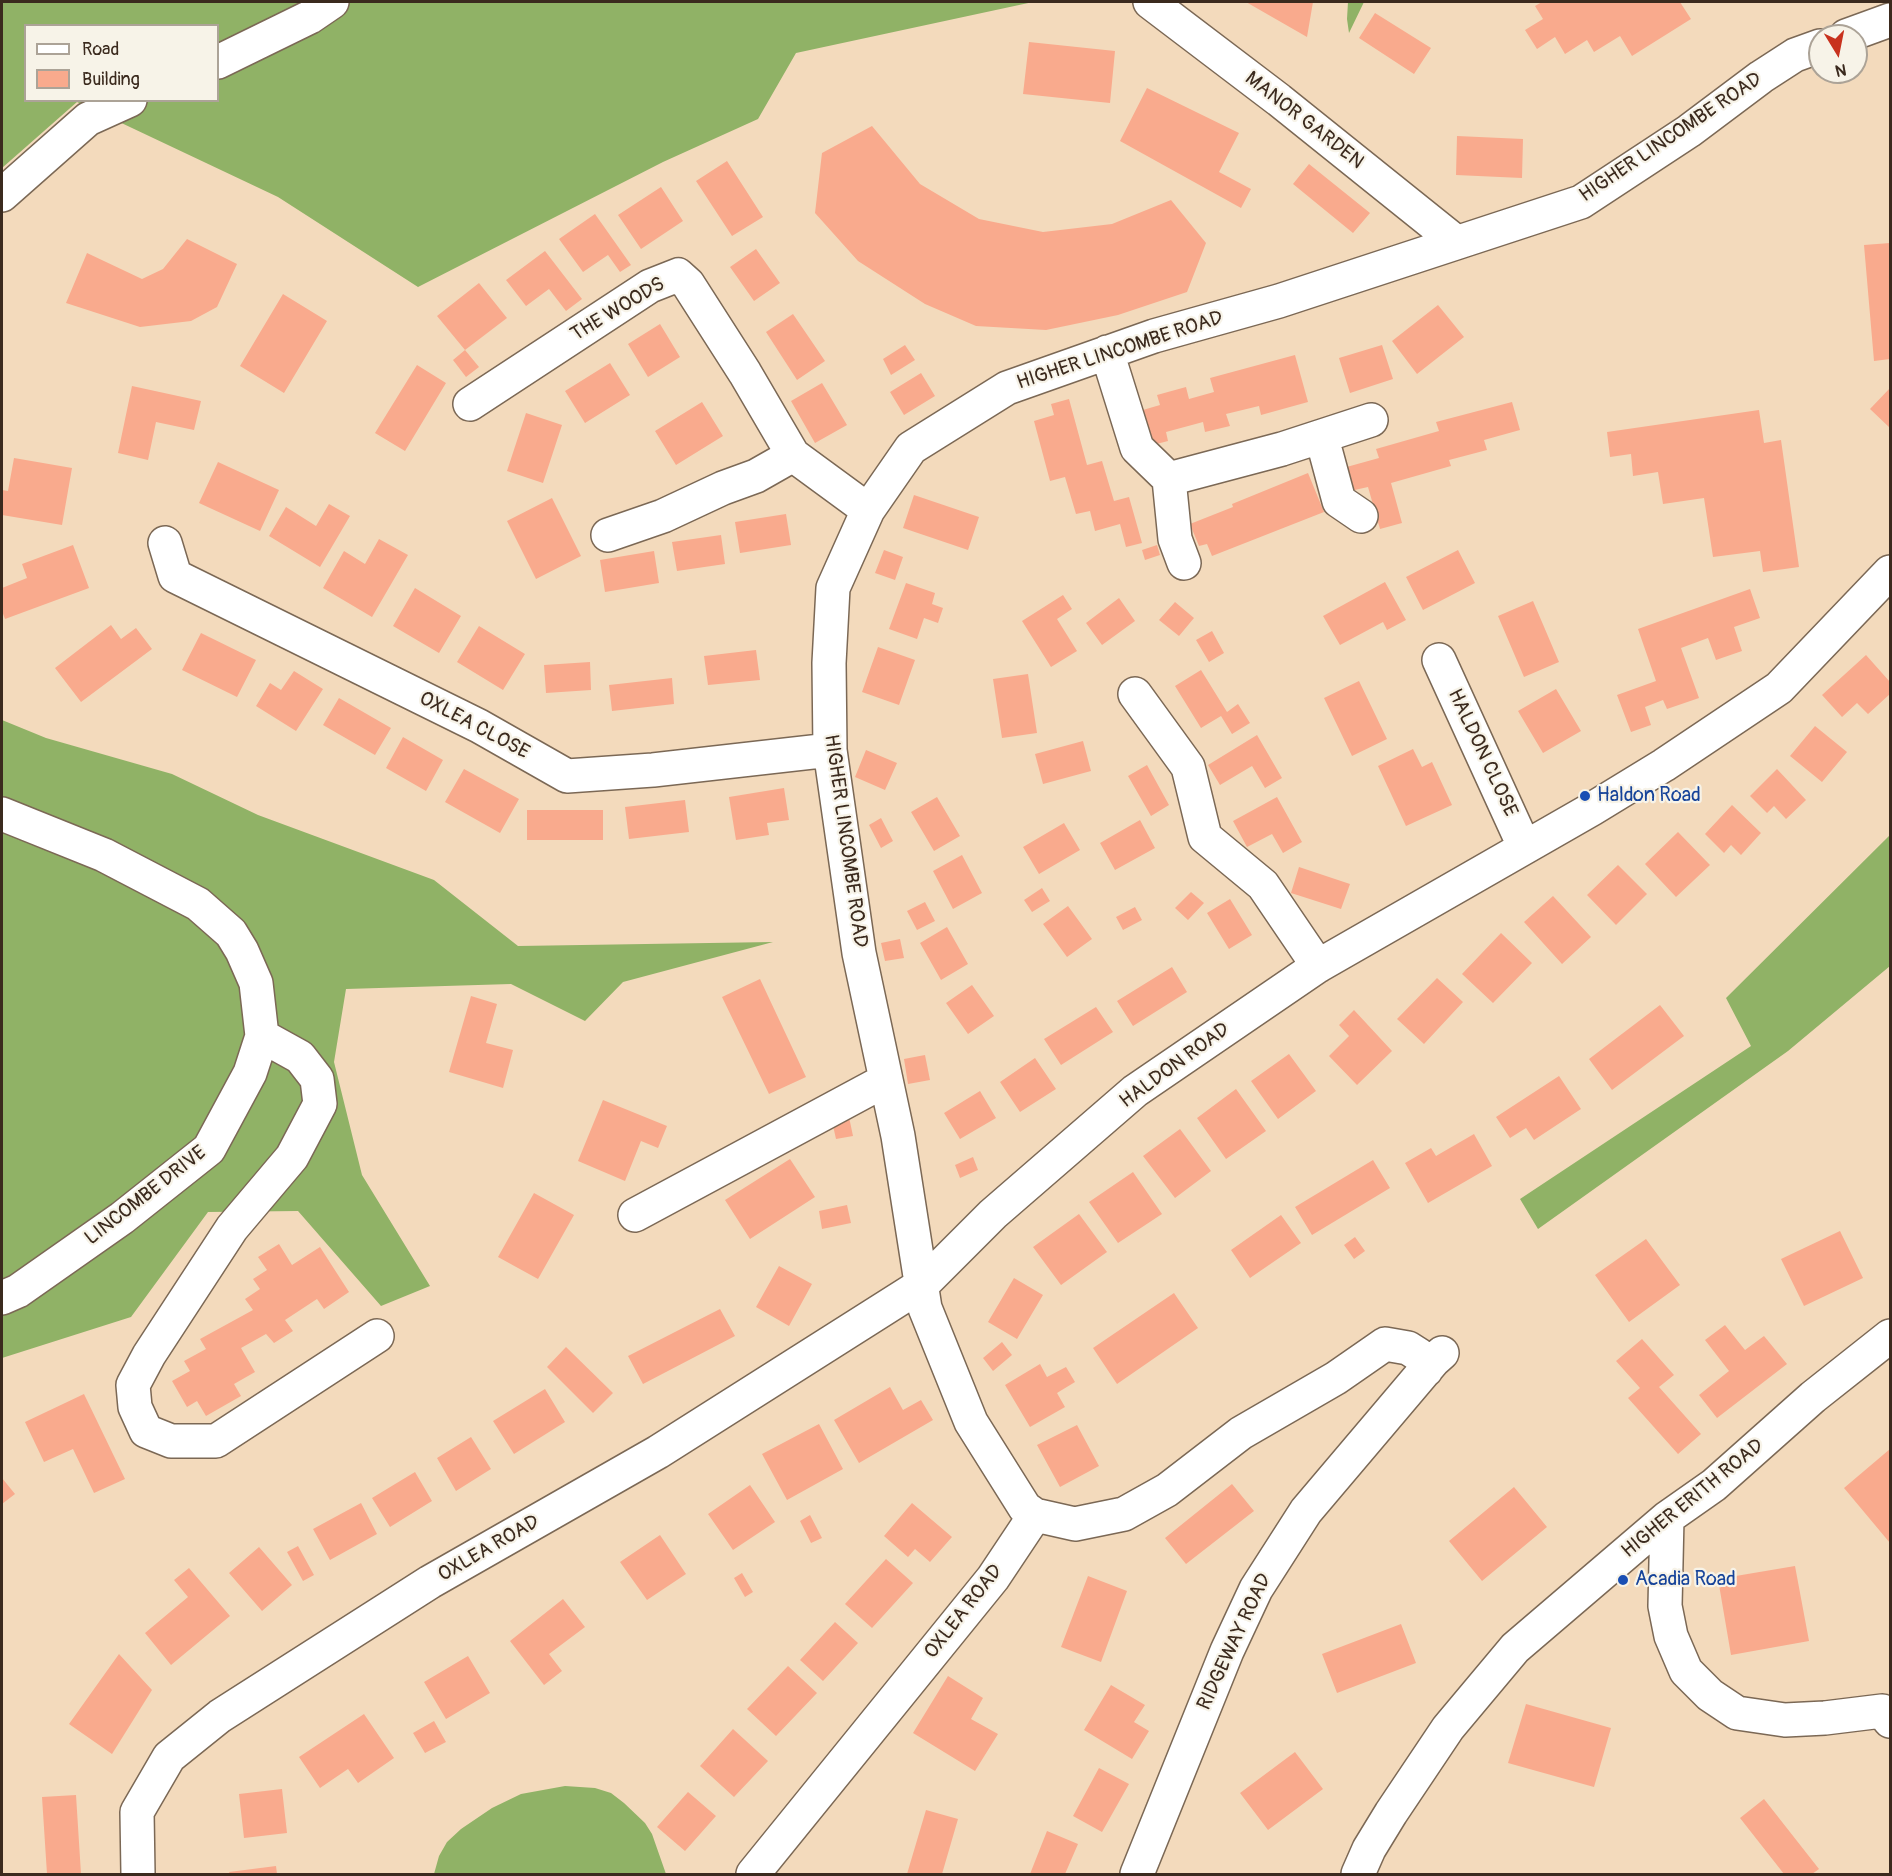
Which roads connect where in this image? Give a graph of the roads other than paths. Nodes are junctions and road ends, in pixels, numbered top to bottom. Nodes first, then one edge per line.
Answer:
1 (332, 2) edge
2 (1150, 2) edge
3 (1890, 20) edge
4 (1868, 28) edge
5 (1808, 50) edge
6 (219, 62) edge
7 (126, 102) edge
8 (2, 195) edge
9 (1456, 242) junction
10 (1107, 352) junction
11 (470, 404) dead end
12 (1371, 420) dead end
13 (1322, 438) junction
14 (793, 455) junction
15 (1169, 479) junction
16 (868, 510) junction
17 (1361, 516) dead end
18 (608, 536) dead end
19 (165, 543) dead end
20 (1184, 562) dead end
21 (1890, 572) edge
22 (1440, 660) dead end
23 (1135, 694) dead end
24 (830, 750) junction
25 (2, 814) edge
26 (1524, 846) junction
27 (1318, 966) junction
28 (262, 1036) junction
29 (886, 1080) junction
30 (635, 1215) dead end
31 (923, 1284) junction
32 (2, 1298) edge
33 (377, 1336) dead end
34 (1890, 1336) edge
35 (1035, 1515) junction
36 (1667, 1518) junction
37 (1888, 1711) edge
38 (138, 1875) edge
39 (753, 1875) edge
40 (1137, 1875) edge
41 (1358, 1875) edge

1 - 6 street
2 - 9 street, MANOR GARDEN
3 - 4 street
5 - 9 street, HIGHER LINCOMBE ROAD
7 - 8 street
9 - 10 street, HIGHER LINCOMBE ROAD
10 - 15 street
10 - 16 street, HIGHER LINCOMBE ROAD
11 - 14 street, THE WOODS
12 - 13 street
13 - 15 street
13 - 17 street
14 - 16 street, THE WOODS
14 - 18 street
15 - 20 street
16 - 24 street, HIGHER LINCOMBE ROAD
19 - 24 street, OXLEA CLOSE
21 - 26 street, HALDON ROAD
22 - 26 street, HALDON CLOSE
23 - 27 street
24 - 29 street, HIGHER LINCOMBE ROAD
25 - 28 street, LINCOMBE DRIVE
26 - 27 street, HALDON ROAD
27 - 31 street, HALDON ROAD
28 - 32 street, LINCOMBE DRIVE
28 - 33 street
29 - 30 street
29 - 31 street, HIGHER LINCOMBE ROAD
31 - 35 street, HIGHER LINCOMBE ROAD
31 - 38 street, OXLEA ROAD
34 - 36 street, HIGHER ERITH ROAD
35 - 39 street, OXLEA ROAD
35 - 40 street, RIDGEWAY ROAD
36 - 37 street
36 - 41 street, HIGHER ERITH ROAD

